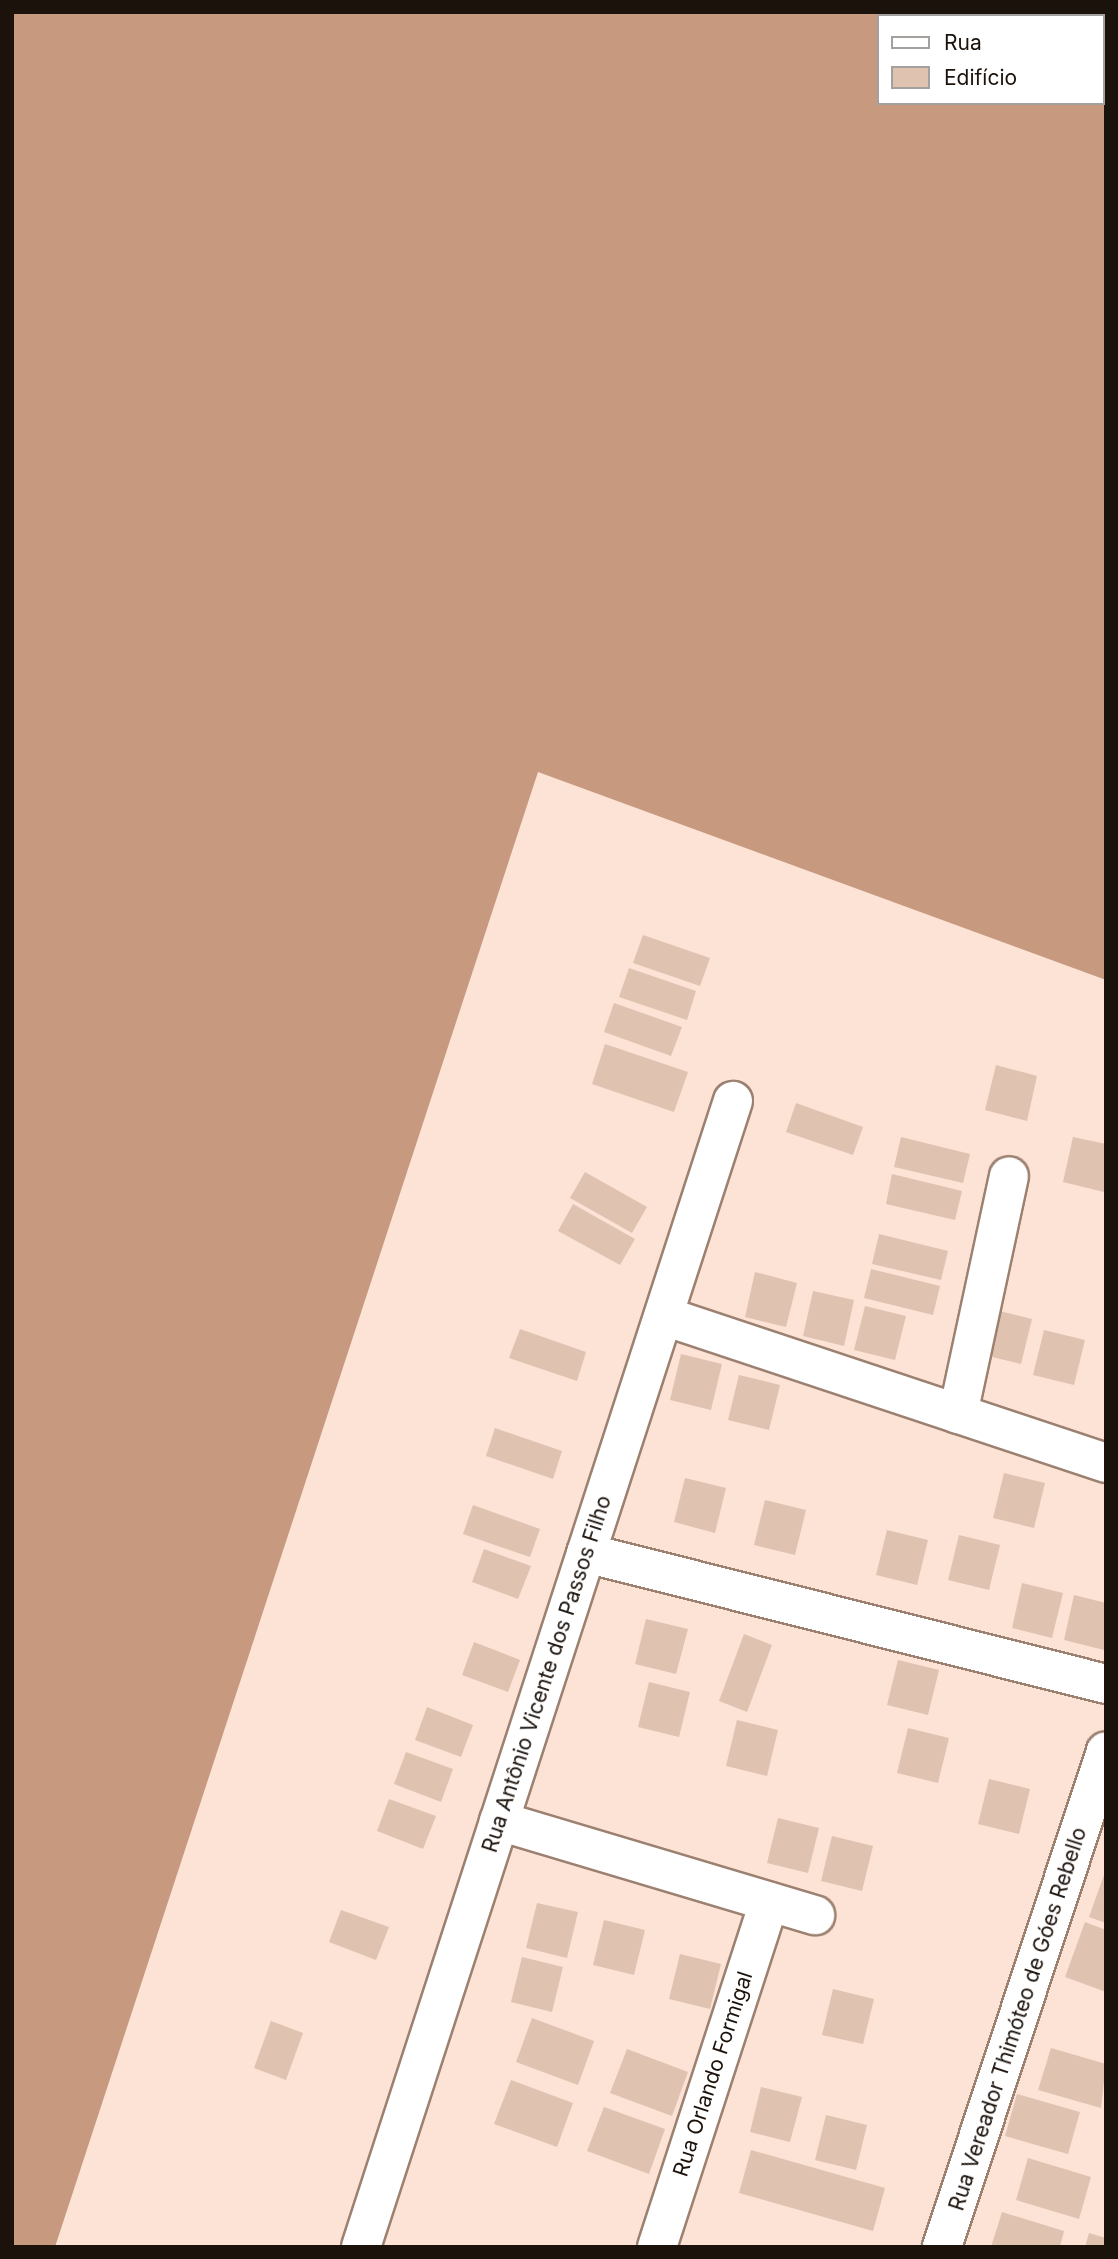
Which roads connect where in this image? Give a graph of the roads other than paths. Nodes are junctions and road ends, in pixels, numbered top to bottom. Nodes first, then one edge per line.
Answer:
1 (733, 1101) dead end
2 (1009, 1175) dead end
3 (664, 1316) junction
4 (958, 1414) junction
5 (1106, 1463) edge
6 (586, 1553) junction
7 (1106, 1684) edge
8 (1106, 1751) edge
9 (499, 1821) junction
10 (769, 1902) junction
11 (815, 1915) dead end
12 (360, 2247) edge
13 (657, 2247) edge
14 (943, 2247) edge

1 - 3 street, Rua Antônio Vicente dos Passos Filho
2 - 4 street
3 - 4 street
3 - 6 street, Rua Antônio Vicente dos Passos Filho
4 - 5 street
6 - 7 street
6 - 9 street, Rua Antônio Vicente dos Passos Filho
8 - 14 street, Rua Vereador Thimóteo de Góes Rebello
9 - 10 street
9 - 12 street, Rua Antônio Vicente dos Passos Filho
10 - 11 street
10 - 13 street, Rua Orlando Formigal

